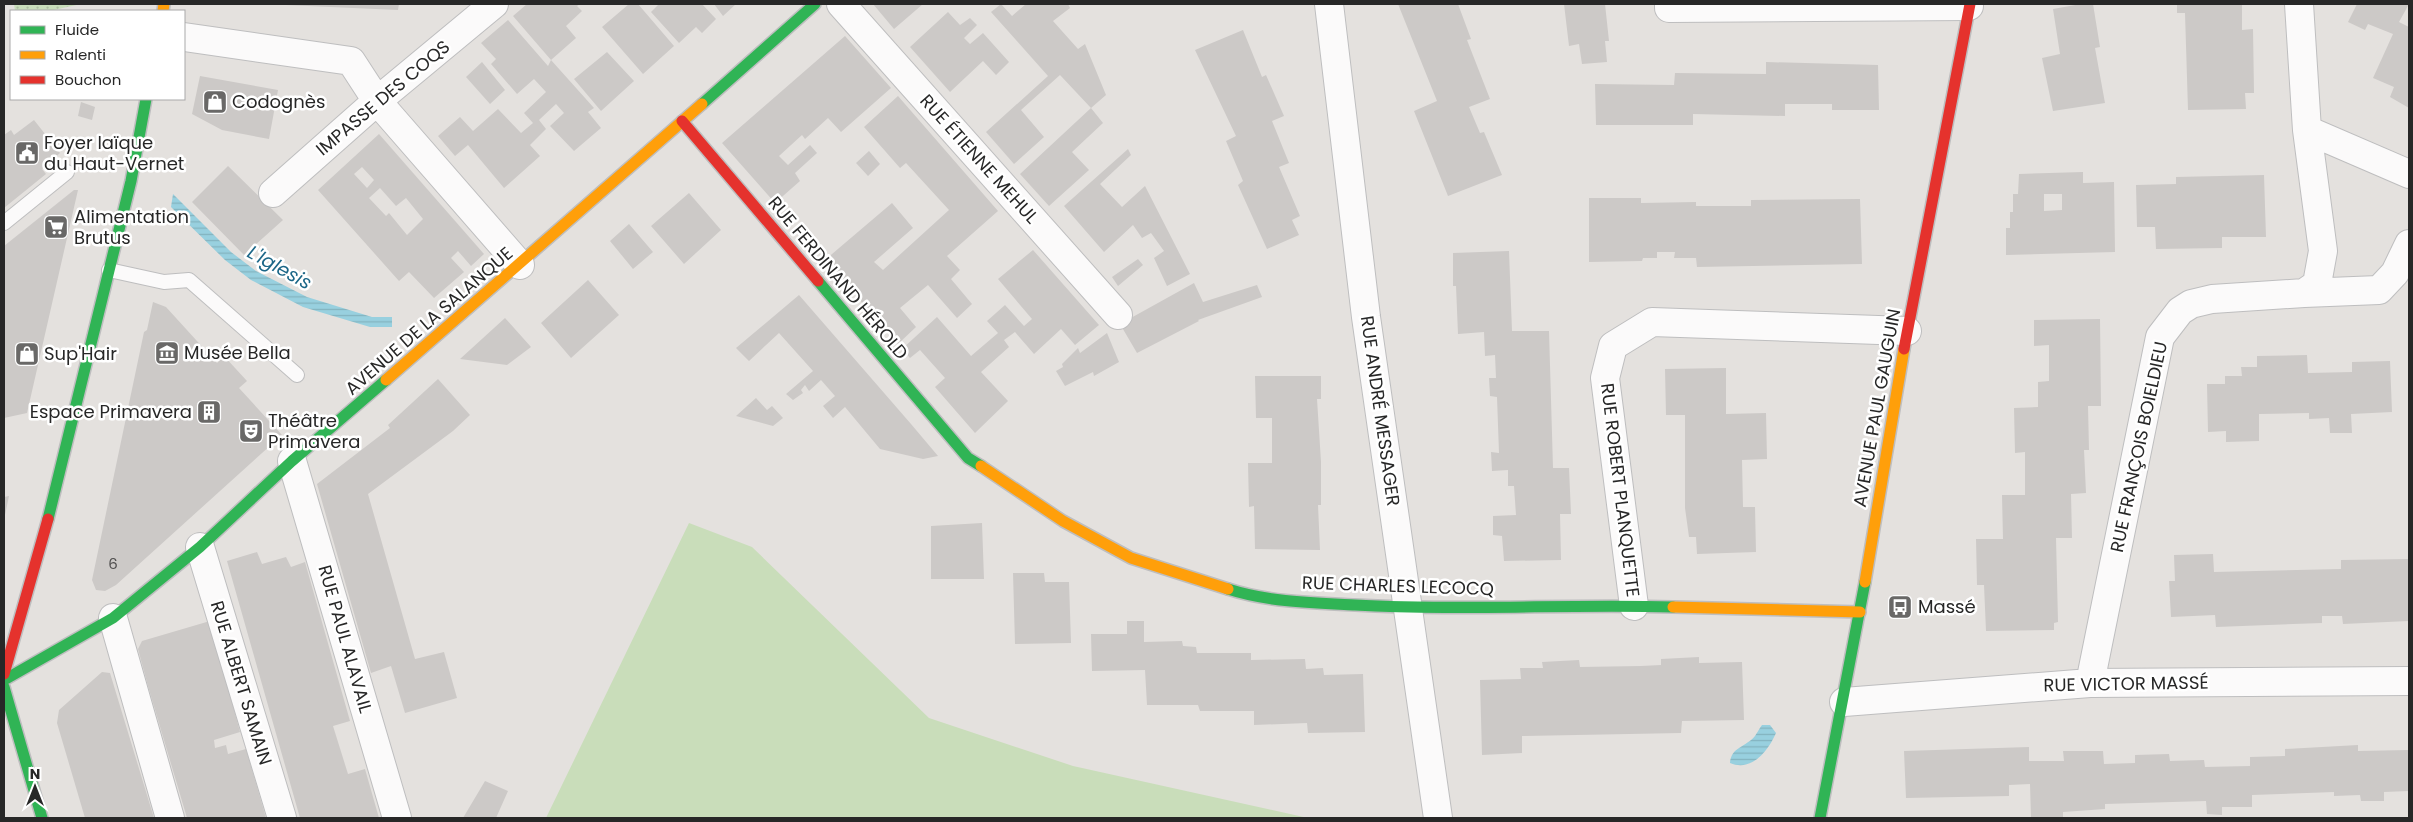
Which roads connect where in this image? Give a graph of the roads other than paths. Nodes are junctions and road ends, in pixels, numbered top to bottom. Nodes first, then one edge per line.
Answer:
1 (494, 4) edge
2 (815, 4) edge
3 (841, 4) edge
4 (1330, 4) edge
5 (1669, 4) edge
6 (2298, 4) edge
7 (1794, 5) edge
8 (1970, 5) edge
9 (185, 37) edge
10 (146, 100) edge
11 (377, 101) junction
12 (682, 122) junction
13 (2307, 130) junction
14 (66, 172) dead end
15 (2409, 174) edge
16 (273, 192) dead end
17 (4, 223) edge
18 (2409, 244) edge
19 (520, 265) junction
20 (109, 270) junction
21 (2304, 293) junction
22 (1118, 315) dead end
23 (1907, 331) junction
24 (297, 375) dead end
25 (968, 458) joint
26 (292, 461) junction
27 (200, 547) junction
28 (1634, 606) junction
29 (1409, 608) junction
30 (1860, 612) junction
31 (113, 618) junction
32 (4, 674) edge
33 (4, 680) edge
34 (2409, 681) edge
35 (2090, 683) junction
36 (4, 688) edge
37 (1844, 702) junction
38 (42, 818) edge
39 (170, 818) edge
40 (282, 818) edge
41 (397, 818) edge
42 (1438, 818) edge
43 (1820, 818) edge

1 - 11 street, IMPASSE DES COQS
2 - 12 street, AVENUE DE LA SALANQUE
3 - 22 street, RUE ÉTIENNE MEHUL
4 - 29 street, RUE ANDRÉ MESSAGER
5 - 7 street
6 - 13 street
7 - 8 street
8 - 23 street, AVENUE PAUL GAUGUIN
9 - 11 street
10 - 20 street
11 - 16 street, IMPASSE DES COQS
11 - 19 street
12 - 19 street, AVENUE DE LA SALANQUE
12 - 25 street, RUE FERDINAND HÉROLD
13 - 15 street
13 - 21 street
14 - 17 lane
18 - 21 street, RUE FRANÇOIS BOIELDIEU
19 - 26 street, AVENUE DE LA SALANQUE
20 - 24 lane
20 - 32 street
21 - 35 street, RUE FRANÇOIS BOIELDIEU
23 - 28 street, RUE ROBERT PLANQUETTE
23 - 30 street, AVENUE PAUL GAUGUIN
25 - 29 street, RUE CHARLES LECOCQ
26 - 27 street, AVENUE DE LA SALANQUE
26 - 41 street, RUE PAUL ALAVAIL
27 - 31 street, AVENUE DE LA SALANQUE
27 - 40 street, RUE ALBERT SAMAIN
28 - 29 street, RUE CHARLES LECOCQ
28 - 30 street, RUE CHARLES LECOCQ
29 - 42 street, RUE ANDRÉ MESSAGER
30 - 37 street, AVENUE PAUL GAUGUIN
31 - 33 street, AVENUE DE LA SALANQUE
31 - 39 street
34 - 35 street, RUE VICTOR MASSÉ
35 - 37 street, RUE VICTOR MASSÉ
36 - 38 street
37 - 43 street, AVENUE PAUL GAUGUIN

